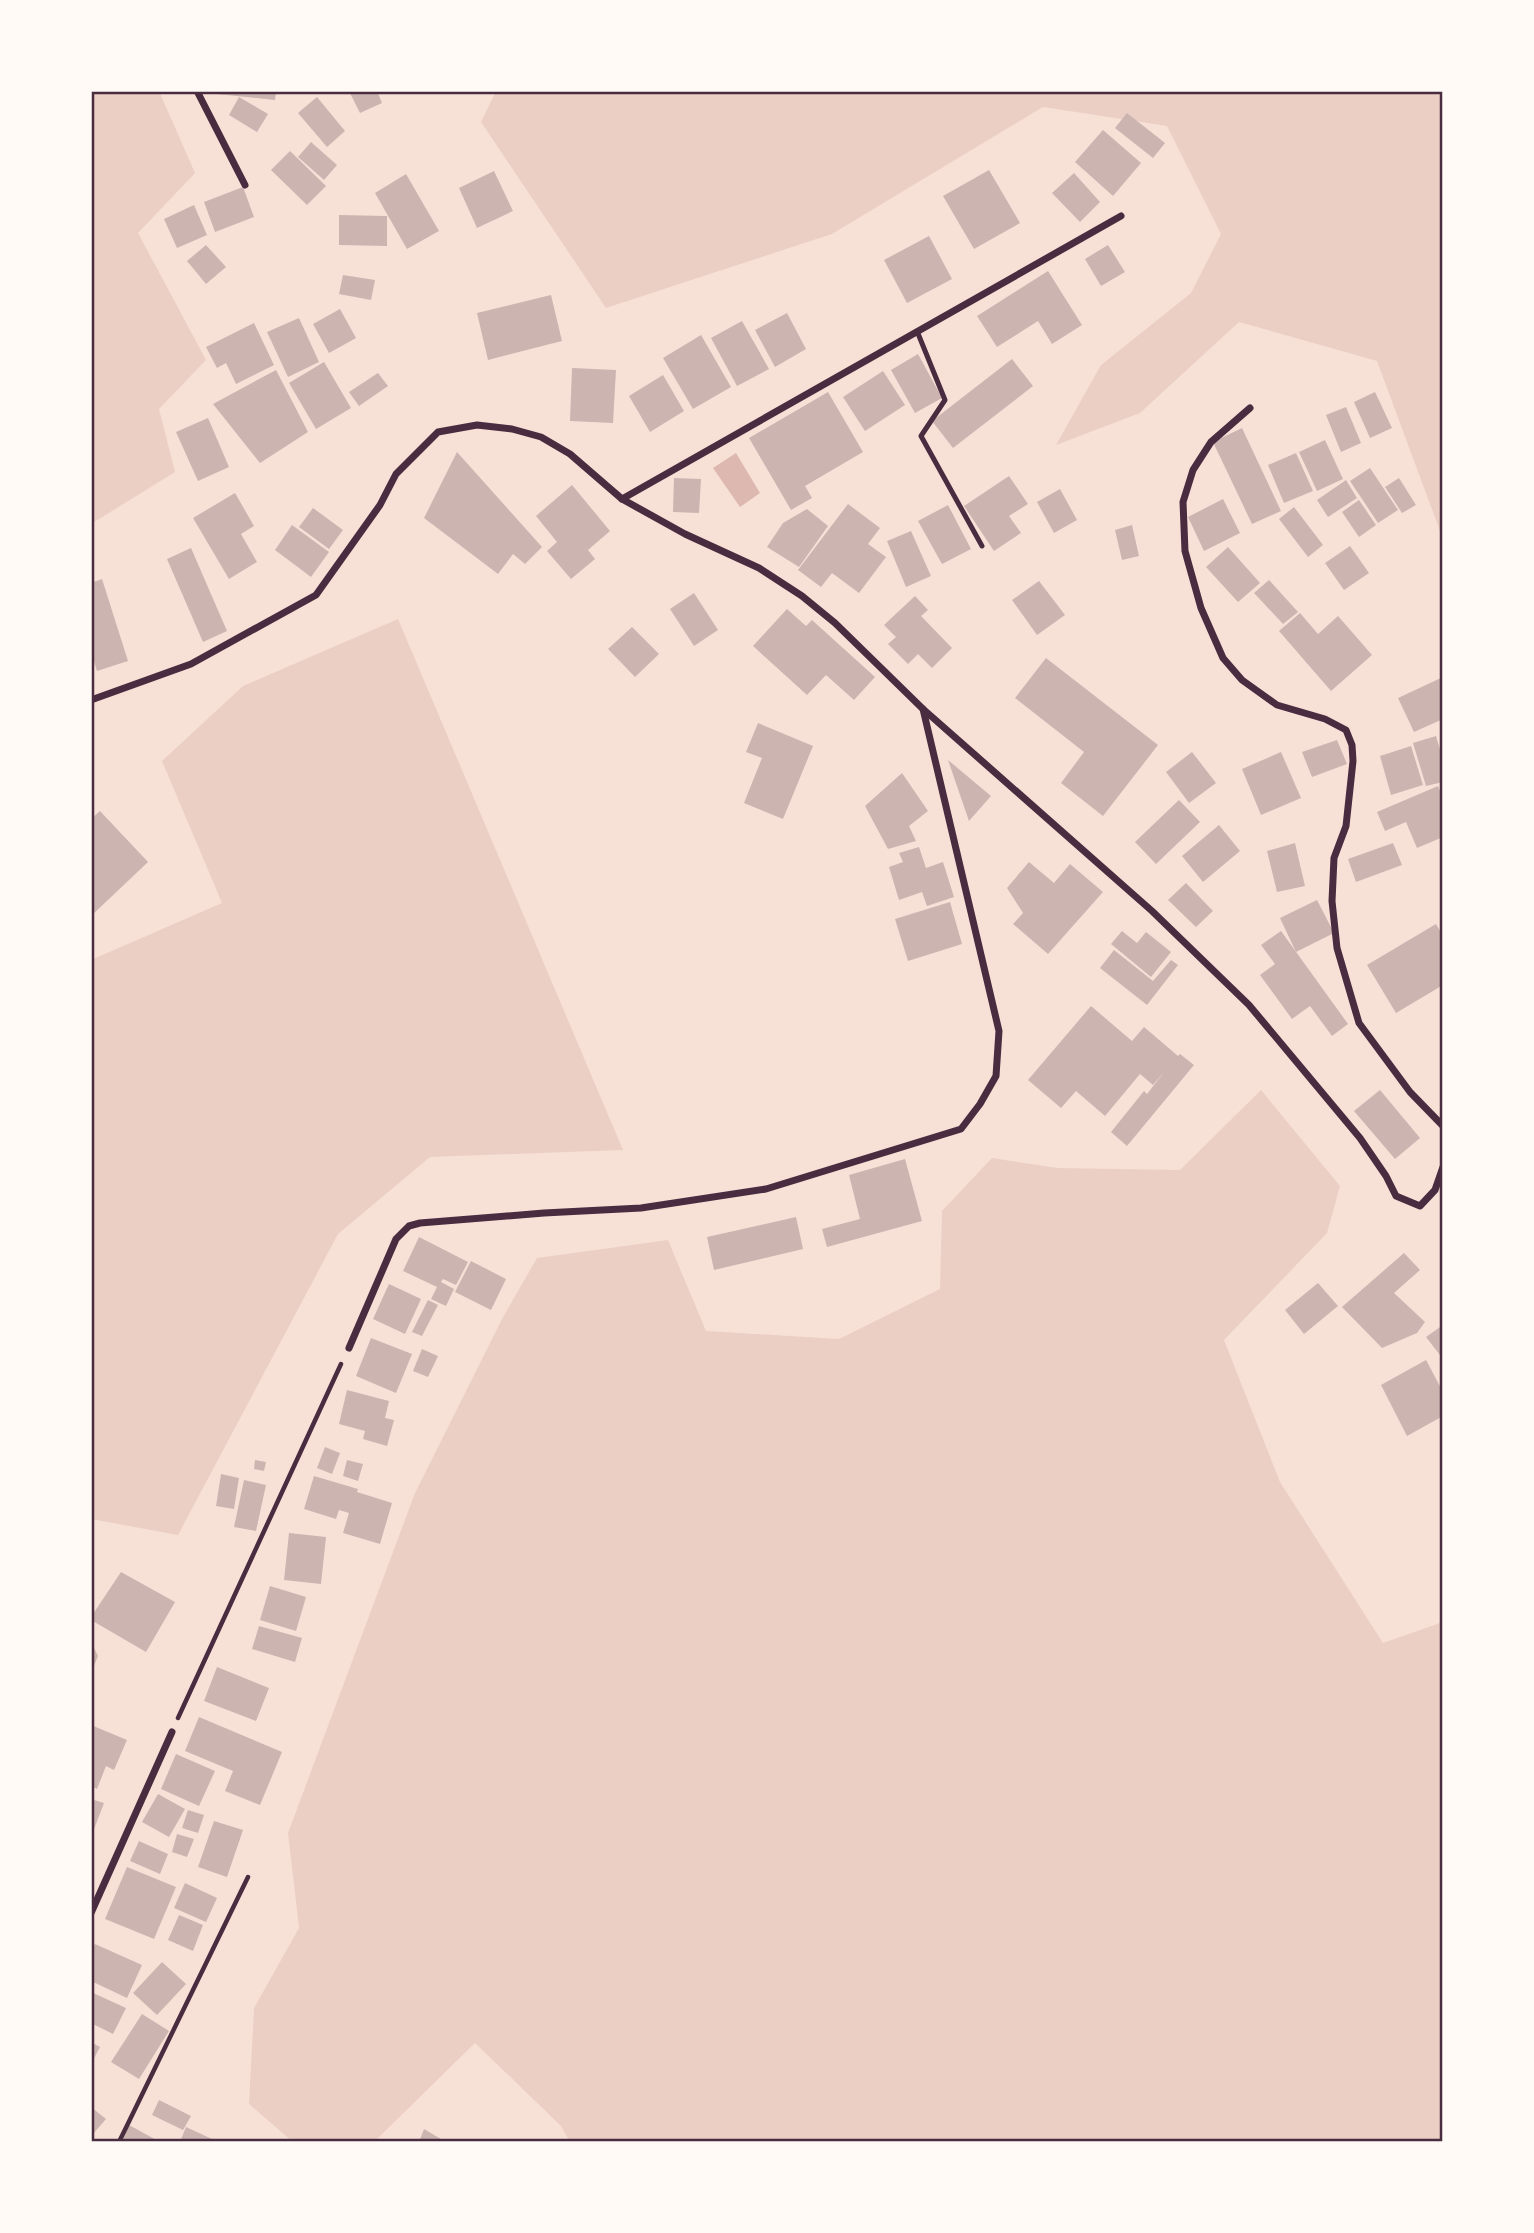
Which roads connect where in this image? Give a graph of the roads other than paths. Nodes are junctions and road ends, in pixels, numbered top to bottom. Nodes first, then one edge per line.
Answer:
1 (197, 91) edge
2 (245, 185) dead end
3 (1121, 216) dead end
4 (917, 331) junction
5 (1250, 408) dead end
6 (622, 499) junction
7 (982, 546) dead end
8 (91, 700) edge
9 (923, 709) junction
10 (1443, 1126) edge
11 (1443, 1167) edge
12 (349, 1348) road end
13 (172, 1732) road end
14 (91, 1913) edge

1 - 2 street
3 - 4 street
4 - 6 street
4 - 7 lane
5 - 10 street
6 - 8 street
6 - 9 street
9 - 11 street
9 - 12 street
13 - 14 street

